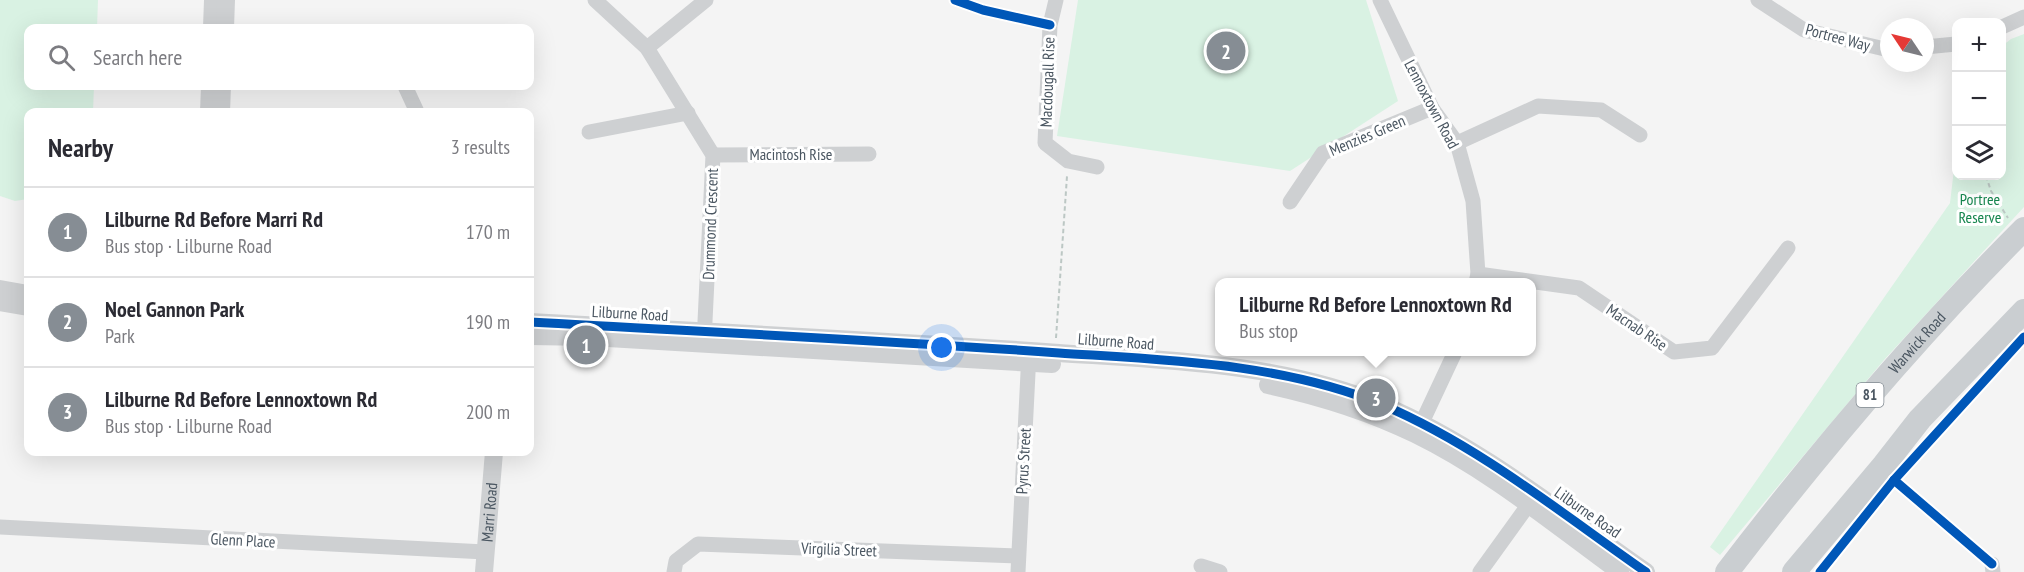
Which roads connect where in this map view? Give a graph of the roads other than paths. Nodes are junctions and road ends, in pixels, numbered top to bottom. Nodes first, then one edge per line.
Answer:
1 (213, 0) edge
2 (226, 0) edge
3 (595, 0) edge
4 (706, 0) edge
5 (1056, 0) edge
6 (1758, 0) edge
7 (1383, 1) edge
8 (2024, 17) edge
9 (212, 24) edge
10 (225, 24) edge
11 (2006, 25) edge
12 (1952, 44) edge
13 (1934, 46) edge
14 (647, 48) junction
15 (1880, 48) edge
16 (210, 90) edge
17 (222, 90) edge
18 (407, 90) edge
19 (208, 108) edge
20 (221, 108) edge
21 (415, 108) edge
22 (1432, 108) junction
23 (688, 113) junction
24 (589, 132) dead end
25 (1640, 135) dead end
26 (1456, 143) junction
27 (869, 153) dead end
28 (713, 155) junction
29 (1096, 167) dead end
30 (1290, 202) dead end
31 (2017, 225) edge
32 (1788, 248) dead end
33 (1477, 278) edge
34 (1536, 284) edge
35 (0, 290) edge
36 (24, 293) edge
37 (0, 302) edge
38 (24, 306) edge
39 (2024, 311) edge
40 (534, 322) edge
41 (534, 336) edge
42 (704, 338) junction
43 (1453, 356) edge
44 (1029, 357) junction
45 (1419, 429) junction
46 (494, 456) edge
47 (1532, 500) junction
48 (1852, 500) junction
49 (0, 527) edge
50 (485, 552) junction
51 (1018, 556) junction
52 (1201, 566) dead end
53 (484, 572) edge
54 (674, 572) edge
55 (1018, 572) edge
56 (1220, 572) edge
57 (1480, 572) edge
58 (1620, 572) edge
59 (1646, 572) edge
60 (1727, 572) edge
61 (1780, 572) edge
62 (1794, 572) edge

1 - 9 street
2 - 10 street
3 - 14 street, Drummond Crescent
4 - 14 street
5 - 29 street, Macdougall Rise
6 - 15 street, Portree Way
7 - 22 street, Lennoxtown Road
8 - 11 street
12 - 13 street
14 - 23 street, Drummond Crescent
16 - 19 street
17 - 20 street
18 - 21 street
22 - 26 street, Lennoxtown Road
22 - 30 street, Menzies Green
23 - 24 street
23 - 28 street, Drummond Crescent
25 - 26 street
26 - 33 street, Lennoxtown Road
27 - 28 street, Macintosh Rise
28 - 42 street, Drummond Crescent
31 - 60 main road, Warwick Road / 81
32 - 34 street, Macnab Rise
35 - 36 street
37 - 38 street
39 - 48 main road
40 - 42 street, Lilburne Road
41 - 42 street, Lilburne Road
42 - 44 street, Lilburne Road
43 - 45 street
44 - 45 street, Lilburne Road
44 - 45 street, Lilburne Road
44 - 51 street, Pyrus Street
45 - 47 street, Lilburne Road
46 - 50 street, Marri Road
47 - 57 street
47 - 58 street, Lilburne Road
47 - 59 street, Lilburne Road
48 - 61 main road
48 - 62 main road
49 - 50 street, Glenn Place
50 - 53 street, Marri Road
51 - 54 street, Virgilia Street
51 - 55 street, Pyrus Street
52 - 56 street

